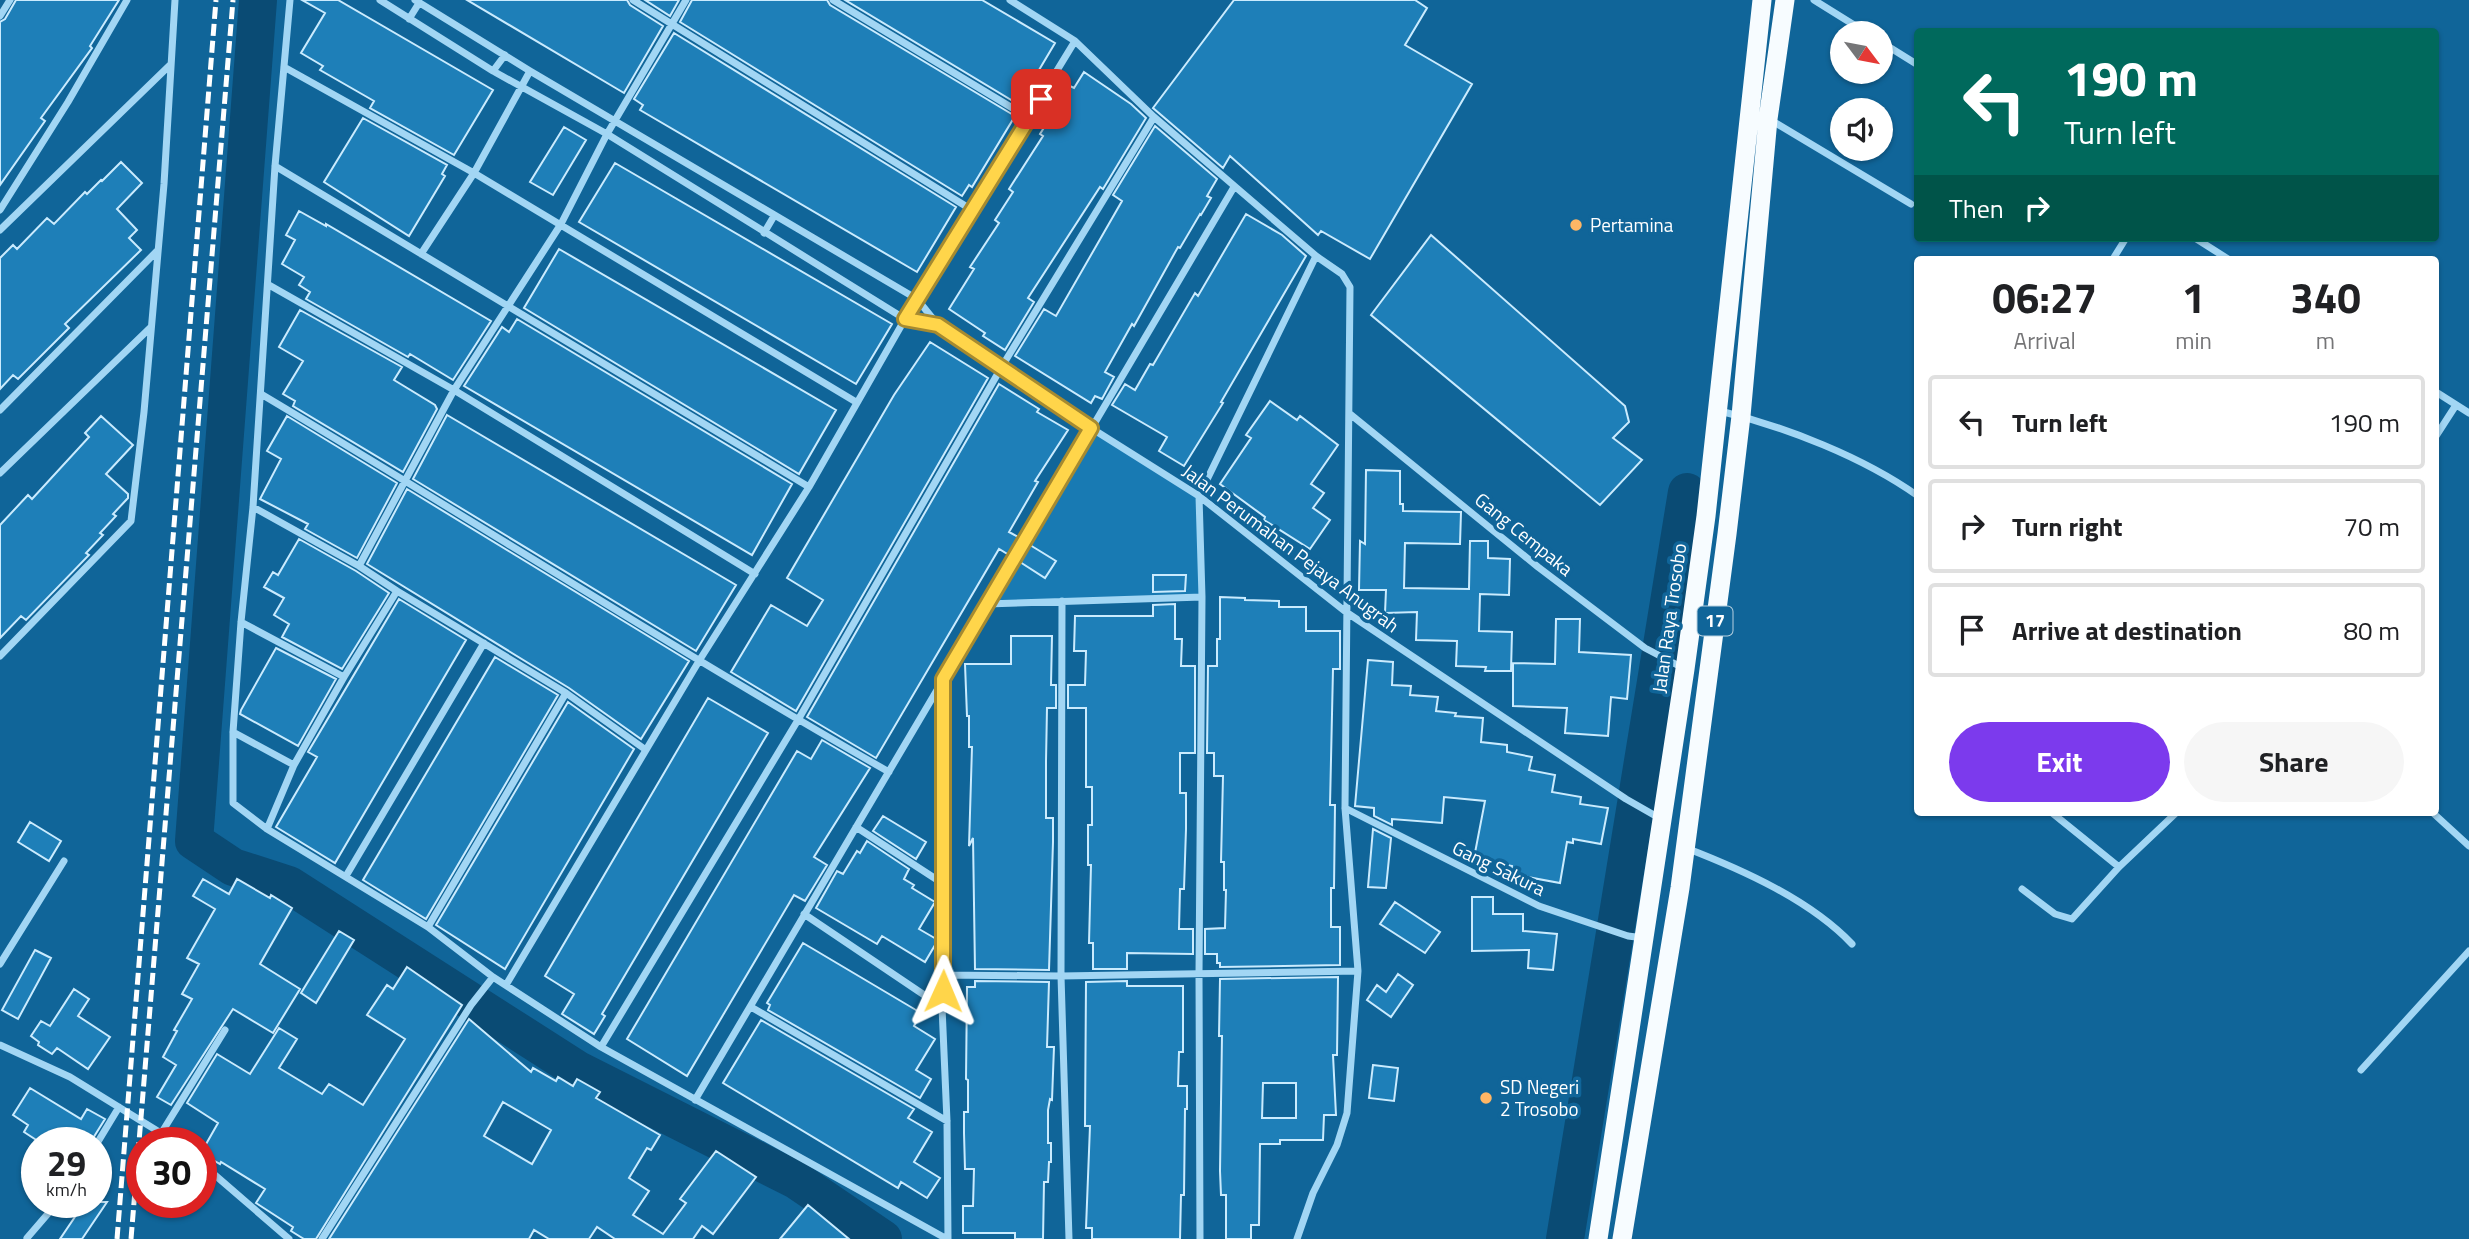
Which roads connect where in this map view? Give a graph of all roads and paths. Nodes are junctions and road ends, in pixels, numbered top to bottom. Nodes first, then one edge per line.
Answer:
1 (10, 0) edge
2 (127, 0) edge
3 (290, 0) edge
4 (380, 0) edge
5 (633, 0) edge
6 (686, 0) edge
7 (833, 0) edge
8 (1010, 0) edge
9 (1762, 0) edge
10 (1785, 0) edge
11 (1814, 0) edge
12 (174, 1) edge
13 (417, 1) edge
14 (0, 16) edge
15 (409, 19) junction
16 (1848, 21) edge
17 (671, 23) junction
18 (1075, 41) junction
19 (1894, 50) edge
20 (505, 55) junction
21 (1914, 63) edge
22 (170, 65) junction
23 (284, 67) junction
24 (493, 71) junction
25 (530, 71) junction
26 (522, 86) junction
27 (1154, 117) junction
28 (1029, 118) junction
29 (1768, 119) junction
30 (615, 122) junction
31 (607, 134) junction
32 (275, 166) junction
33 (474, 173) junction
34 (1234, 187) junction
35 (1911, 204) dead end
36 (971, 209) junction
37 (0, 210) edge
38 (774, 216) junction
39 (561, 224) junction
40 (0, 230) edge
41 (764, 233) junction
42 (2201, 242) edge
43 (158, 250) junction
44 (421, 254) junction
45 (1316, 256) junction
46 (2223, 256) edge
47 (269, 285) junction
48 (917, 299) junction
49 (508, 307) junction
50 (905, 319) junction
51 (938, 325) junction
52 (151, 327) junction
53 (1001, 369) junction
54 (454, 390) junction
55 (261, 394) junction
56 (2439, 394) edge
57 (856, 402) junction
58 (2456, 405) junction
59 (0, 410) edge
60 (1719, 411) junction
61 (2469, 413) edge
62 (1350, 414) junction
63 (1741, 416) junction
64 (1091, 428) junction
65 (2439, 431) edge
66 (0, 473) edge
67 (405, 480) junction
68 (809, 486) junction
69 (1914, 493) edge
70 (1199, 496) junction
71 (253, 507) junction
72 (359, 566) junction
73 (755, 574) junction
74 (397, 591) junction
75 (1202, 597) junction
76 (1062, 601) junction
77 (986, 604) junction
78 (1346, 612) junction
79 (241, 622) junction
80 (484, 643) junction
81 (0, 656) edge
82 (699, 661) junction
83 (1681, 667) junction
84 (344, 677) junction
85 (943, 679) junction
86 (566, 693) junction
87 (798, 720) junction
88 (233, 732) junction
89 (646, 750) junction
90 (295, 765) junction
91 (889, 772) junction
92 (1345, 808) junction
93 (1654, 816) junction
94 (2056, 816) edge
95 (2173, 816) edge
96 (2436, 816) edge
97 (856, 827) junction
98 (267, 829) junction
99 (2469, 846) edge
100 (1685, 848) junction
101 (64, 861) dead end
102 (2119, 867) junction
103 (346, 876) junction
104 (942, 883) junction
105 (2022, 889) dead end
106 (804, 914) junction
107 (428, 927) junction
108 (1636, 937) junction
109 (1852, 944) dead end
110 (2468, 954) edge
111 (0, 964) edge
112 (1357, 971) junction
113 (1199, 974) junction
114 (944, 975) junction
115 (1061, 976) junction
116 (493, 977) junction
117 (506, 985) junction
118 (751, 1007) junction
119 (942, 1007) junction
120 (225, 1030) dead end
121 (0, 1045) edge
122 (601, 1047) junction
123 (2361, 1070) dead end
124 (695, 1100) junction
125 (118, 1107) junction
126 (947, 1121) junction
127 (106, 1127) edge
128 (152, 1127) edge
129 (165, 1127) edge
130 (217, 1177) edge
131 (44, 1218) edge
132 (27, 1238) edge
133 (289, 1239) edge
134 (322, 1239) edge
135 (948, 1239) edge
136 (1069, 1239) edge
137 (1200, 1239) edge
138 (1297, 1239) edge
139 (1598, 1239) edge
140 (1622, 1239) edge

1 - 14 street
2 - 37 street
3 - 23 street
4 - 15 street
5 - 17 street
6 - 17 street
7 - 28 street
8 - 18 street
9 - 60 highway, Jalan Raya Trosobo / 17
10 - 29 highway, 17
11 - 16 street
12 - 22 street
13 - 15 street
13 - 20 street
15 - 24 street
17 - 30 street
17 - 36 street
18 - 27 street
18 - 28 street
19 - 21 street
20 - 24 street
20 - 25 street
22 - 40 street
22 - 43 street
23 - 32 street
23 - 33 street
24 - 26 street
25 - 26 street
25 - 30 street
26 - 31 street
26 - 33 street
27 - 34 street
27 - 53 street
28 - 36 street
29 - 35 street
29 - 63 highway, 17
30 - 31 street
30 - 38 street
31 - 39 street
31 - 41 street
32 - 44 street
32 - 47 street
33 - 39 street
33 - 44 street
34 - 45 street
34 - 64 street
36 - 48 street
38 - 41 street
38 - 48 street
39 - 49 street
39 - 57 street
41 - 50 street
42 - 46 street
43 - 52 street
43 - 59 street
44 - 49 street
45 - 62 street
45 - 70 street
47 - 54 street
47 - 55 street
48 - 50 street
48 - 51 street, Jalan Perumahan Pejaya Anugrah
49 - 54 street
49 - 68 street
50 - 51 street, Jalan Perumahan Pejaya Anugrah
50 - 57 street
51 - 53 street, Jalan Perumahan Pejaya Anugrah
52 - 66 street
52 - 81 street
53 - 64 street, Jalan Perumahan Pejaya Anugrah
53 - 87 street
54 - 67 street
54 - 73 street
55 - 67 street
55 - 71 street
56 - 58 street
57 - 68 street
58 - 61 street
58 - 65 street
60 - 63 street
60 - 83 highway, Jalan Raya Trosobo / 17
62 - 78 street
62 - 83 street, Gang Cempaka
63 - 69 street
63 - 100 highway, 17
64 - 70 street, Jalan Perumahan Pejaya Anugrah
64 - 77 street
67 - 72 street
67 - 82 street
68 - 73 street
70 - 75 street
70 - 78 street, Jalan Perumahan Pejaya Anugrah
71 - 72 street
71 - 79 street
72 - 74 street
73 - 82 street
74 - 80 street
74 - 84 street
75 - 76 street
75 - 113 street
76 - 77 street
76 - 115 street
77 - 85 street
78 - 92 street
78 - 93 street, Jalan Perumahan Pejaya Anugrah
79 - 84 street
79 - 88 street
80 - 86 street
80 - 103 street
82 - 87 street
82 - 89 street
83 - 93 highway, Jalan Raya Trosobo / 17
84 - 90 street
85 - 91 street
85 - 104 street
86 - 89 street
86 - 107 street
87 - 91 street
87 - 122 street
88 - 90 street
88 - 98 street
89 - 117 street
90 - 98 street
91 - 97 street
92 - 108 street, Gang Sakura
92 - 112 street
93 - 108 highway, Jalan Raya Trosobo / 17
94 - 102 street
95 - 102 street
96 - 99 street
97 - 104 street
97 - 106 street
98 - 103 street
100 - 109 street
100 - 140 highway, 17
101 - 111 street
102 - 105 street
103 - 107 street
104 - 114 street
106 - 118 street
106 - 119 street
107 - 116 street
108 - 139 highway, Jalan Raya Trosobo / 17
110 - 123 street
112 - 113 street
112 - 138 street
113 - 115 street
113 - 137 street
114 - 115 street
114 - 119 street
115 - 136 street
116 - 117 street
116 - 134 street
117 - 122 street
118 - 124 street
118 - 126 street
119 - 126 street
120 - 129 street
121 - 125 street
122 - 124 street
124 - 135 street
125 - 127 street
125 - 128 street
126 - 135 street
130 - 133 street
131 - 132 street

